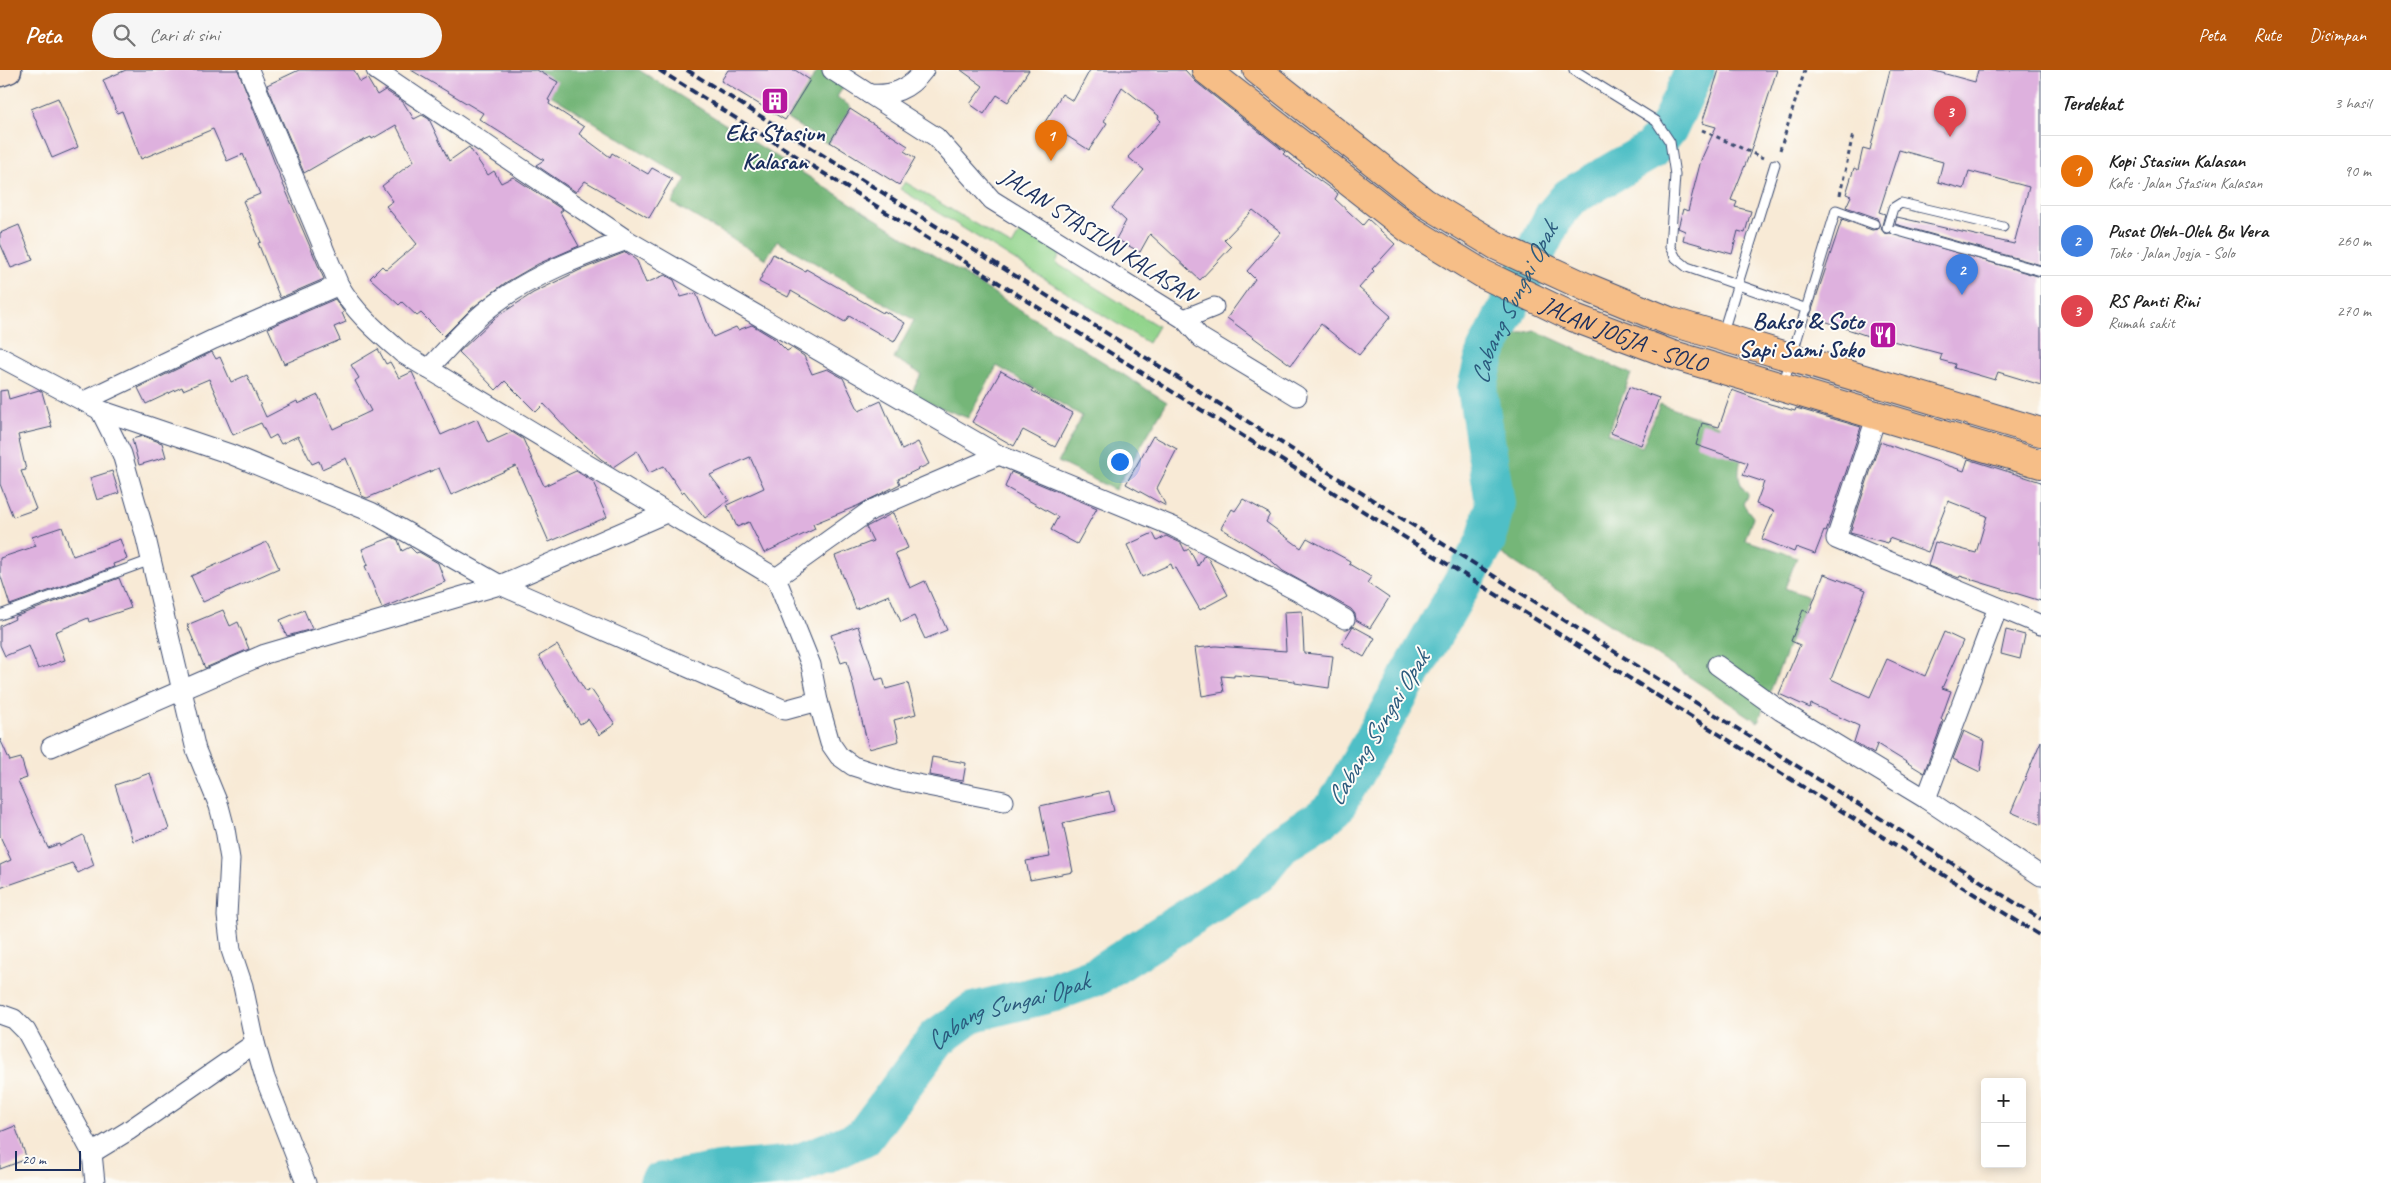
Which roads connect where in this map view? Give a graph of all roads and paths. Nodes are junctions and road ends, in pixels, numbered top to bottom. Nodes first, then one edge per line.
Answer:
1 (8, 70) edge
2 (249, 70) edge
3 (376, 70) edge
4 (832, 70) edge
5 (924, 70) edge
6 (1206, 70) edge
7 (1257, 70) edge
8 (1574, 70) edge
9 (1805, 70) edge
10 (0, 73) edge
11 (869, 94) junction
12 (1702, 130) dead end
13 (1853, 134) dead end
14 (1775, 164) junction
15 (1836, 210) junction
16 (1874, 224) dead end
17 (2003, 227) dead end
18 (627, 240) junction
19 (2041, 272) edge
20 (1737, 284) junction
21 (339, 285) junction
22 (1214, 307) dead end
23 (1807, 308) junction
24 (1184, 319) junction
25 (1722, 336) junction
26 (0, 357) edge
27 (1792, 358) junction
28 (428, 369) junction
29 (1782, 387) junction
30 (1298, 396) dead end
31 (92, 406) junction
32 (1877, 415) junction
33 (2041, 432) edge
34 (1000, 455) junction
35 (2041, 464) edge
36 (666, 513) junction
37 (151, 560) junction
38 (776, 578) junction
39 (500, 585) junction
40 (1998, 607) junction
41 (0, 615) edge
42 (1345, 619) dead end
43 (2041, 625) edge
44 (1717, 665) dead end
45 (182, 691) junction
46 (818, 702) junction
47 (51, 747) dead end
48 (1926, 799) junction
49 (1004, 801) dead end
50 (2041, 876) edge
51 (0, 1014) edge
52 (255, 1043) junction
53 (92, 1153) junction
54 (95, 1183) edge
55 (306, 1183) edge

1 - 10 street
2 - 21 street
3 - 18 street
4 - 11 street, JALAN STASIUN KALASAN
5 - 11 street
6 - 29 highway, JALAN JOGJA - SOLO
7 - 25 highway, JALAN JOGJA - SOLO
8 - 20 lane
9 - 14 path
11 - 24 street, JALAN STASIUN KALASAN
12 - 14 path
13 - 15 path
14 - 20 lane
15 - 16 lane
15 - 23 lane
17 - 19 lane
18 - 28 street
18 - 34 street
20 - 23 lane
20 - 25 lane
21 - 28 street
21 - 31 street
22 - 24 street
23 - 27 lane
24 - 30 street, JALAN STASIUN KALASAN
25 - 27 highway, JALAN JOGJA - SOLO
26 - 31 street
27 - 29 lane
27 - 33 highway, JALAN JOGJA - SOLO
28 - 36 street
29 - 32 highway, JALAN JOGJA - SOLO
31 - 37 street
31 - 39 street
32 - 35 highway, JALAN JOGJA - SOLO
32 - 40 street
34 - 38 street
34 - 42 street
36 - 38 street
36 - 39 street
37 - 41 lane
37 - 45 street
38 - 46 street
39 - 45 street
39 - 46 street
40 - 43 street
40 - 48 street
44 - 48 street
45 - 47 street
45 - 52 street
46 - 49 street
48 - 50 street
51 - 53 street
52 - 53 street
52 - 55 street
53 - 54 street

